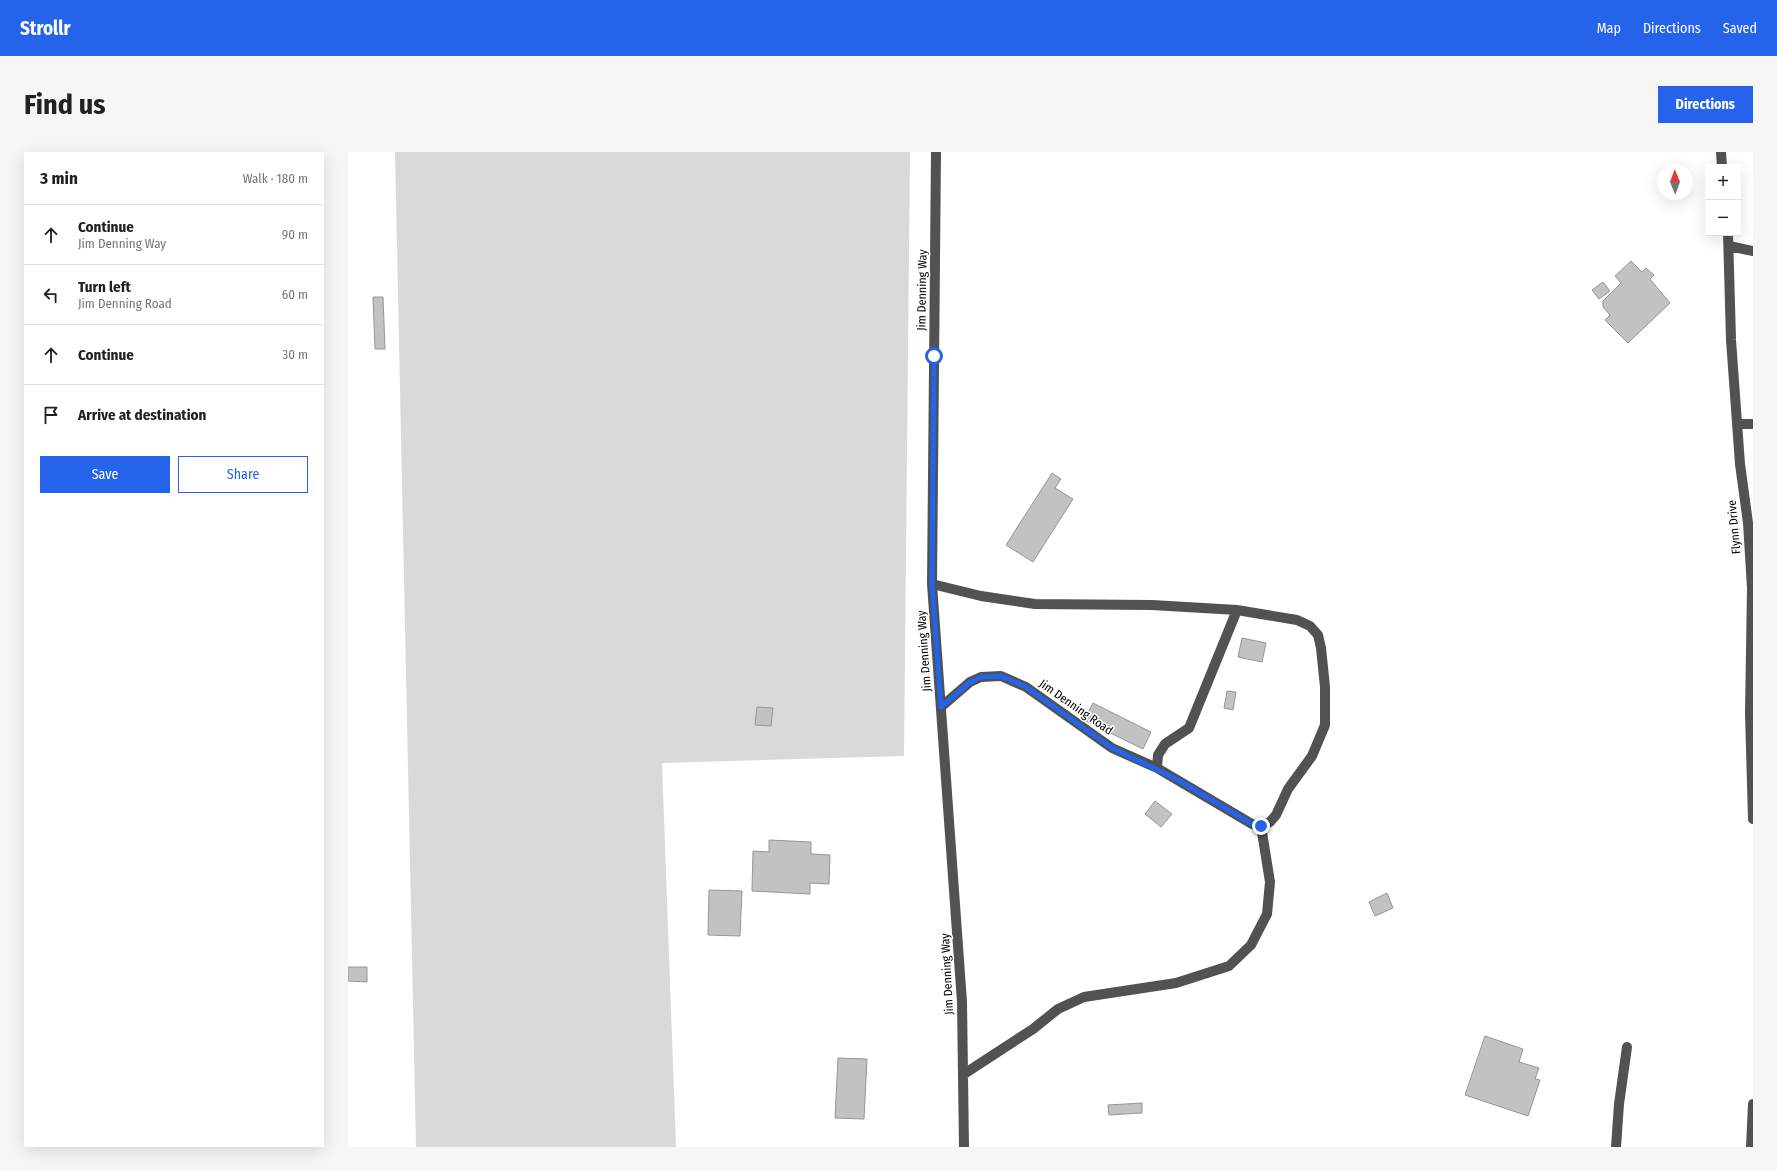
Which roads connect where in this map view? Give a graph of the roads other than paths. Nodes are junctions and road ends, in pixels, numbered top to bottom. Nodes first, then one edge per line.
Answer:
1 (936, 152) edge
2 (1721, 152) edge
3 (1722, 164) edge
4 (1728, 236) edge
5 (1729, 246) junction
6 (1753, 251) edge
7 (1737, 424) junction
8 (1753, 424) edge
9 (932, 584) junction
10 (1237, 610) junction
11 (941, 707) junction
12 (1157, 768) junction
13 (1753, 819) edge
14 (1261, 826) junction
15 (1627, 1047) dead end
16 (964, 1074) junction
17 (1753, 1104) edge
18 (964, 1147) edge
19 (1616, 1147) edge
20 (1751, 1147) edge

1 - 9 street, Jim Denning Way
2 - 3 street
4 - 5 street, Flynn Drive
5 - 6 street
5 - 7 street, Flynn Drive
7 - 8 street
7 - 13 street, Flynn Drive
9 - 10 street
9 - 11 street, Jim Denning Way
10 - 12 street
10 - 14 street
11 - 12 street, Jim Denning Road
11 - 16 street, Jim Denning Way
12 - 14 street, Jim Denning Road
14 - 16 street
15 - 19 street
16 - 18 street, Jim Denning Way
17 - 20 street

